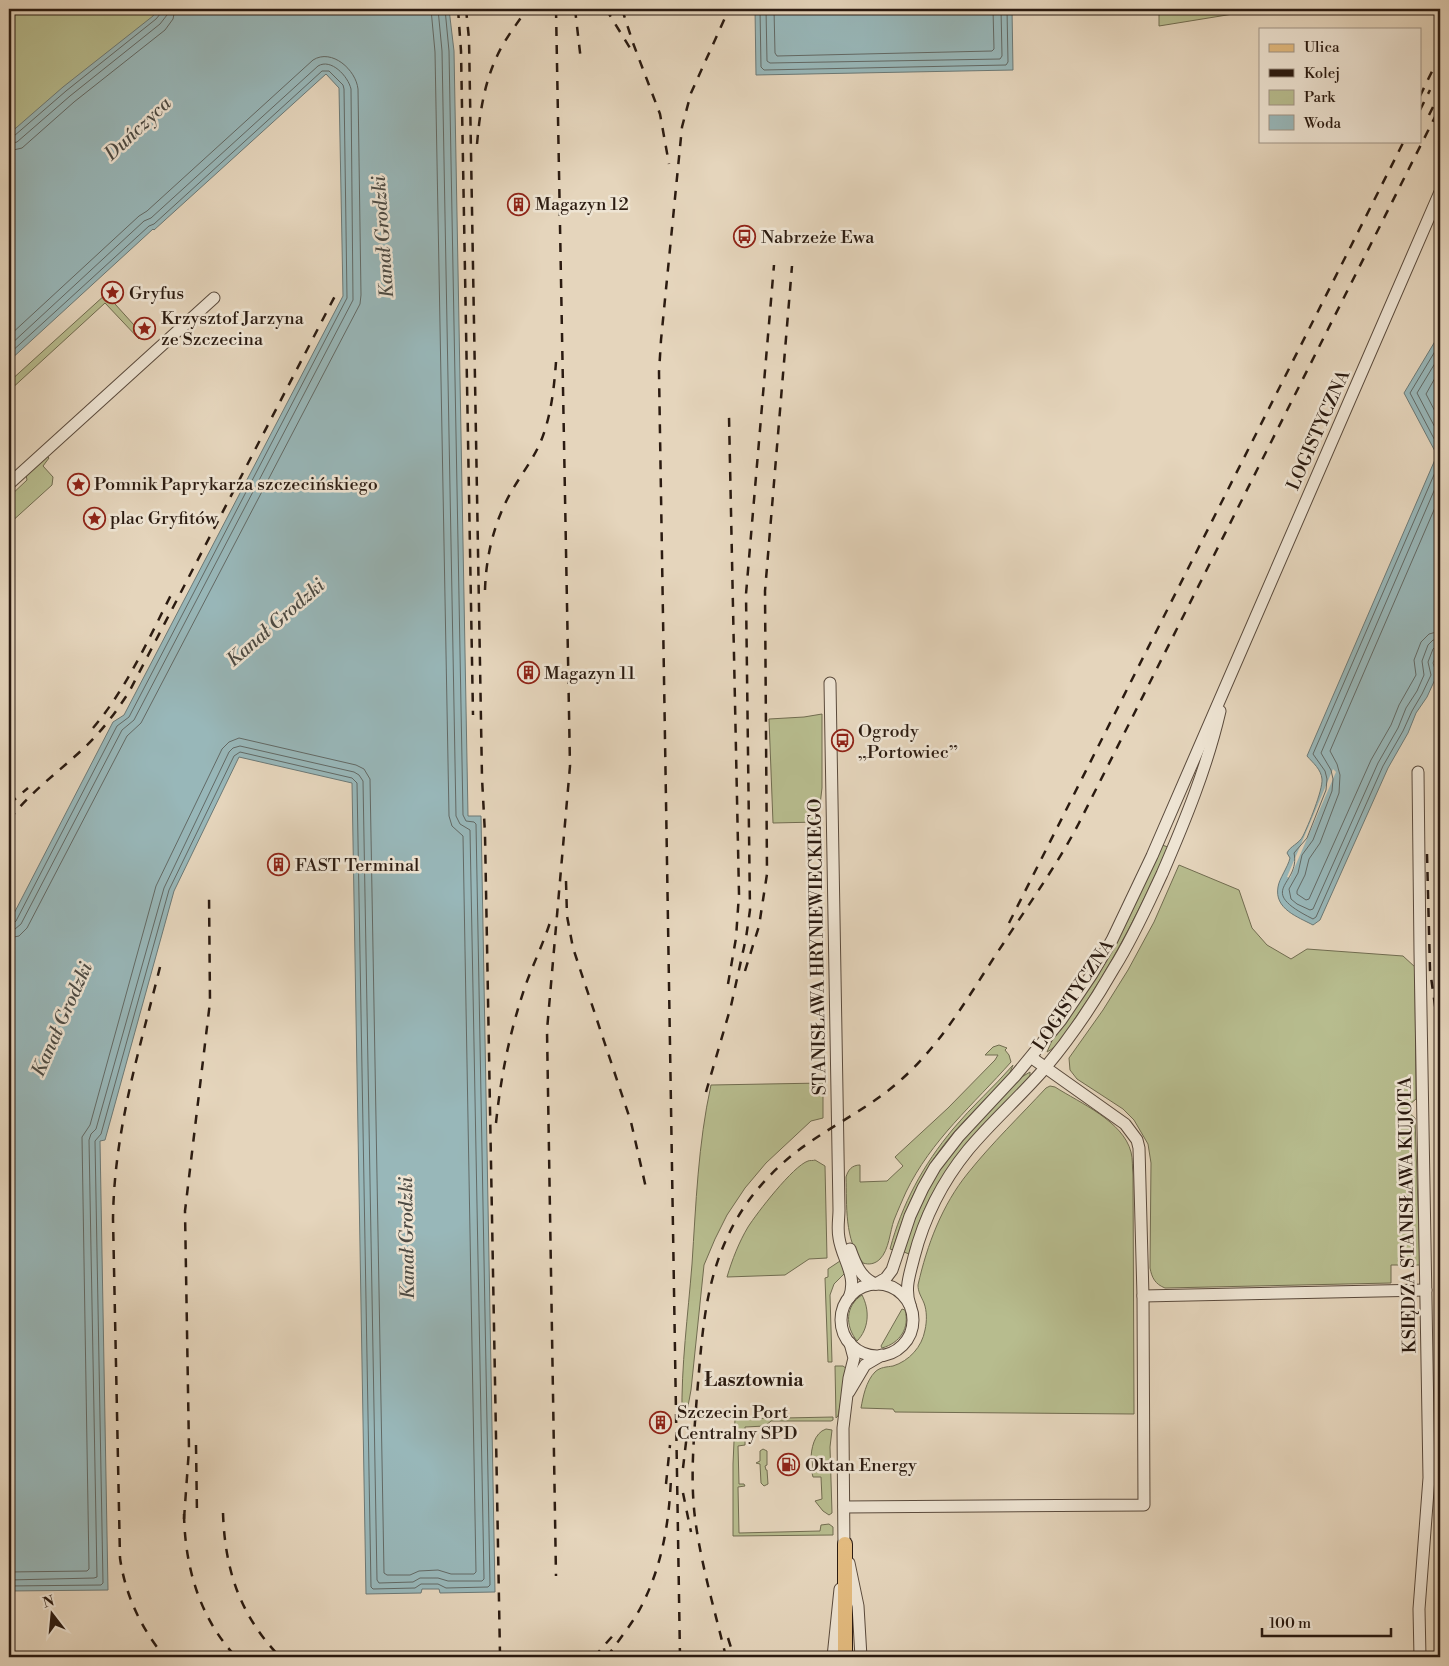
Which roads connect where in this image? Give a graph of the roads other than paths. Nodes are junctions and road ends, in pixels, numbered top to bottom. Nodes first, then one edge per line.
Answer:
1 (1439, 194) edge
2 (214, 298) dead end
3 (9, 484) edge
4 (1229, 678) junction
5 (830, 683) dead end
6 (1418, 772) dead end
7 (1032, 1058) junction
8 (1046, 1067) junction
9 (839, 1210) junction
10 (876, 1284) junction
11 (1426, 1290) junction
12 (1143, 1296) junction
13 (849, 1298) junction
14 (910, 1305) junction
15 (850, 1343) junction
16 (882, 1355) junction
17 (846, 1404) junction
18 (844, 1507) junction
19 (845, 1544) junction
20 (833, 1657) edge
21 (845, 1657) edge
22 (861, 1657) edge
23 (1420, 1657) edge

1 - 4 street, LOGISTYCZNA
2 - 3 street
4 - 7 street, LOGISTYCZNA
4 - 8 street, LOGISTYCZNA
5 - 9 street, STANISŁAWA HRYNIEWIECKIEGO
6 - 11 street, KSIĘDZA STANISŁAWA KUJOTA
7 - 8 street
7 - 10 street, LOGISTYCZNA
8 - 12 street
8 - 14 street, LOGISTYCZNA
9 - 10 street, STANISŁAWA HRYNIEWIECKIEGO
9 - 13 street, STANISŁAWA HRYNIEWIECKIEGO
10 - 13 street
10 - 14 street
11 - 12 street
11 - 23 street, KSIĘDZA STANISŁAWA KUJOTA
12 - 18 street
13 - 15 street
14 - 16 street
15 - 16 street
15 - 17 street
16 - 17 street
17 - 18 street
18 - 19 street
19 - 20 street
19 - 21 main road
19 - 22 street

